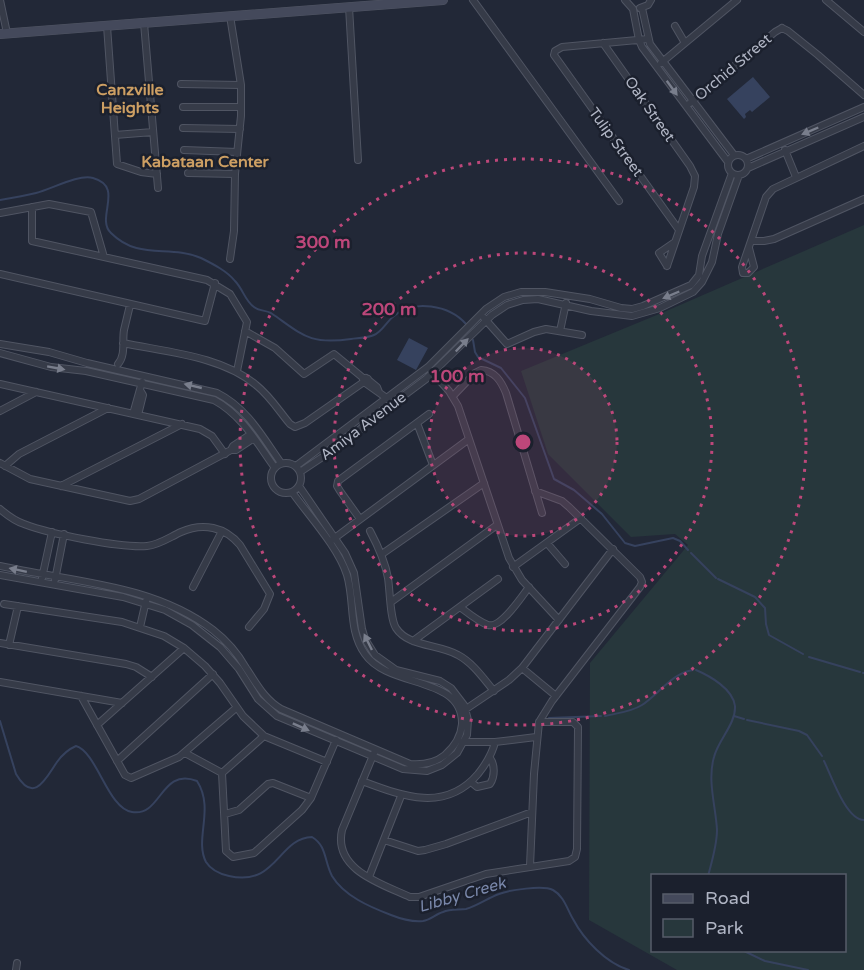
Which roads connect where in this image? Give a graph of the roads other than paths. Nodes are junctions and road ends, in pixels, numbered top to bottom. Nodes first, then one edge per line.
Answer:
1 (0, 0) edge
2 (443, 0) edge
3 (473, 0) edge
4 (625, 0) edge
5 (651, 0) edge
6 (737, 0) edge
7 (826, 0) edge
8 (389, 2) edge
9 (365, 3) edge
10 (327, 4) edge
11 (349, 7) junction
12 (642, 8) junction
13 (633, 9) junction
14 (230, 16) junction
15 (144, 23) junction
16 (107, 26) junction
17 (675, 26) dead end
18 (864, 32) edge
19 (4, 33) edge
20 (648, 39) junction
21 (639, 40) junction
22 (685, 43) junction
23 (603, 44) junction
24 (663, 61) junction
25 (656, 67) junction
26 (181, 84) dead end
27 (242, 86) junction
28 (864, 96) edge
29 (692, 101) junction
30 (183, 107) dead end
31 (241, 107) junction
32 (685, 107) junction
33 (864, 108) edge
34 (864, 117) edge
35 (183, 128) dead end
36 (240, 129) junction
37 (153, 132) junction
38 (115, 135) junction
39 (781, 143) junction
40 (864, 146) edge
41 (184, 150) dead end
42 (237, 152) junction
43 (785, 152) junction
44 (734, 155) junction
45 (746, 159) junction
46 (358, 160) dead end
47 (728, 162) junction
48 (748, 168) junction
49 (188, 173) dead end
50 (732, 173) junction
51 (157, 174) junction
52 (235, 174) junction
53 (739, 175) junction
54 (796, 177) junction
55 (158, 188) dead end
56 (864, 199) edge
57 (619, 201) dead end
58 (32, 207) junction
59 (0, 213) edge
60 (680, 230) junction
61 (714, 238) junction
62 (751, 241) junction
63 (675, 242) dead end
64 (749, 248) dead end
65 (104, 257) junction
66 (230, 259) dead end
67 (0, 274) edge
68 (214, 283) junction
69 (697, 284) junction
70 (568, 296) junction
71 (566, 304) junction
72 (130, 305) junction
73 (620, 312) junction
74 (480, 315) junction
75 (486, 321) junction
76 (245, 331) junction
77 (560, 331) junction
78 (582, 335) dead end
79 (0, 344) edge
80 (123, 346) junction
81 (0, 353) edge
82 (117, 367) junction
83 (428, 367) junction
84 (237, 371) junction
85 (433, 373) junction
86 (144, 376) junction
87 (115, 377) junction
88 (365, 379) junction
89 (0, 384) edge
90 (141, 387) junction
91 (15, 388) junction
92 (36, 392) junction
93 (453, 396) junction
94 (390, 401) junction
95 (17, 402) junction
96 (87, 404) junction
97 (108, 408) junction
98 (0, 411) edge
99 (135, 414) junction
100 (429, 414) dead end
101 (88, 418) junction
102 (161, 420) junction
103 (417, 423) junction
104 (182, 424) junction
105 (161, 435) junction
106 (253, 436) junction
107 (469, 439) junction
108 (228, 452) junction
109 (2, 464) edge
110 (278, 465) junction
111 (433, 465) junction
112 (296, 466) junction
113 (300, 472) junction
114 (79, 476) junction
115 (484, 483) junction
116 (61, 486) junction
117 (299, 486) junction
118 (81, 491) junction
119 (292, 492) junction
120 (535, 492) junction
121 (0, 509) edge
122 (542, 513) dead end
123 (581, 518) junction
124 (360, 519) junction
125 (498, 525) junction
126 (222, 531) junction
127 (370, 531) dead end
128 (52, 532) junction
129 (64, 534) junction
130 (332, 540) junction
131 (547, 543) junction
132 (613, 549) junction
133 (382, 554) junction
134 (565, 564) dead end
135 (0, 566) edge
136 (513, 567) junction
137 (0, 575) edge
138 (42, 579) junction
139 (498, 579) dead end
140 (54, 581) junction
141 (193, 587) dead end
142 (529, 587) junction
143 (147, 600) junction
144 (392, 602) junction
145 (4, 604) dead end
146 (18, 606) junction
147 (460, 607) junction
148 (559, 620) junction
149 (140, 627) junction
150 (249, 627) dead end
151 (413, 641) junction
152 (0, 643) edge
153 (9, 645) junction
154 (184, 648) junction
155 (522, 668) junction
156 (213, 674) junction
157 (152, 677) junction
158 (0, 682) edge
159 (494, 691) junction
160 (81, 696) junction
161 (556, 696) junction
162 (122, 703) junction
163 (236, 708) junction
164 (462, 711) junction
165 (539, 722) junction
166 (97, 725) junction
167 (339, 734) junction
168 (264, 736) junction
169 (536, 737) junction
170 (461, 741) junction
171 (495, 741) junction
172 (336, 742) junction
173 (185, 753) junction
174 (374, 753) junction
175 (490, 758) junction
176 (117, 761) junction
177 (327, 762) junction
178 (222, 773) junction
179 (362, 781) junction
180 (471, 782) junction
181 (402, 796) junction
182 (311, 798) junction
183 (532, 812) junction
184 (225, 814) junction
185 (384, 840) junction
186 (530, 867) junction
187 (369, 877) junction

1 - 19 street
2 - 8 main road
3 - 57 street
4 - 13 street
5 - 12 street
6 - 22 street
7 - 18 street
8 - 9 main road
9 - 11 main road
10 - 11 main road
10 - 14 main road
11 - 46 street
12 - 13 street
12 - 20 street
13 - 21 street
14 - 15 main road
14 - 27 street
15 - 16 main road
15 - 37 street
16 - 19 main road
16 - 38 street
17 - 22 street
20 - 21 street
20 - 24 street
21 - 23 street
21 - 25 street
22 - 24 street
23 - 60 street, Oak Street
23 - 60 street, Tulip Street
24 - 25 street
24 - 29 street
25 -> 32 street
26 - 27 street
27 - 31 street
28 - 29 street, Orchid Street
29 - 32 street, Orchid Street
29 - 44 street
30 - 31 street
31 - 36 street
32 - 47 street
33 -> 39 street
34 - 43 street
35 - 36 street
36 - 42 street
37 - 38 street
37 - 51 street
38 - 51 street
39 - 43 street
39 - 45 street
40 - 54 street
41 - 42 street
42 - 52 street
43 - 48 street
43 - 54 street
44 - 45 street
44 - 47 street
45 - 48 street
47 - 50 street
48 - 53 street
49 - 52 street
50 - 53 street
50 - 61 street
51 - 55 street
52 - 66 street
53 - 61 street
54 - 62 street
56 - 62 street
58 - 59 street
58 - 65 street
58 - 65 street
60 - 63 street
61 - 69 street
61 - 69 street
62 - 64 street
65 - 68 street
67 - 72 street
68 - 72 street
68 - 76 street
69 - 73 street, Amiya Avenue
70 - 71 street
70 - 73 street, Amiya Avenue
70 - 74 street, Amiya Avenue
71 - 73 street, Amiya Avenue
71 - 75 street, Amiya Avenue
71 - 77 street
72 - 80 street
74 - 75 street
74 - 83 street, Amiya Avenue
75 - 77 street
85 -> 75 street, Amiya Avenue
76 - 84 street
76 - 88 street
77 - 78 street
79 - 82 street
80 - 82 street
80 - 84 street
81 -> 87 street
82 - 86 street
82 - 87 street
83 - 85 street
83 - 94 street, Amiya Avenue
84 - 88 street
85 - 93 street
85 - 94 street, Amiya Avenue
86 - 90 street
110 -> 86 street
87 - 90 street
88 - 94 street
89 - 91 street
90 - 99 street
90 - 106 street
91 - 92 street
91 - 95 street
92 - 95 street
92 - 96 street
93 - 107 street
93 - 120 street
94 - 112 street, Amiya Avenue
94 - 113 street, Amiya Avenue
95 - 98 street
96 - 97 street
96 - 101 street
97 - 99 street
97 - 101 street
99 - 102 street
100 - 103 street
101 - 109 street
102 - 104 street
102 - 105 street
103 - 111 street
103 - 124 street
104 - 105 street
104 - 108 street
105 - 114 street
106 - 108 street
106 - 110 street
107 - 111 street
107 - 115 street
108 - 118 street
109 - 116 street
110 - 112 street
110 - 119 street
111 - 124 street
112 - 113 street
113 - 117 street
114 - 116 street
114 - 118 street
115 - 125 street
115 - 133 street
116 - 118 street
117 - 119 street
117 - 130 street
119 - 130 street
120 - 122 street
120 - 123 street
121 - 128 street
123 - 131 street
123 - 132 street
124 - 130 street
125 - 136 street
125 - 144 street
126 - 129 street
126 - 141 street
126 - 150 street
127 - 133 street
128 - 129 street
128 - 138 street
129 - 140 street
130 - 164 street
131 - 134 street
131 - 136 street
132 - 148 street
132 - 161 street
133 - 144 street
138 -> 135 street
136 - 142 street
137 - 138 street
138 - 140 street
139 - 147 street
140 - 143 street
142 - 147 street
142 - 148 street
143 - 149 street
143 - 167 street
143 -> 172 street
144 - 151 street
145 - 146 street
146 - 149 street
146 - 153 street
147 - 151 street
148 - 155 street
149 - 154 street
151 - 159 street
152 - 153 street
153 - 157 street
154 - 156 street
154 - 157 street
155 - 159 street
155 - 161 street
156 - 163 street
156 - 176 street
157 - 162 street
158 - 160 street
159 - 164 street
160 - 162 street
160 - 166 street
161 - 165 street
162 - 166 street
163 - 168 street
163 - 173 street
164 - 170 street
165 - 169 street
165 - 186 street
166 - 176 street
167 - 172 street
167 - 174 street
168 - 177 street
168 - 178 street
169 - 171 street
169 - 183 street
170 - 171 street
170 - 174 street
171 - 175 street
172 - 174 street
172 - 177 street
173 - 176 street
173 - 178 street
174 - 179 street
175 - 180 street
175 - 180 street
177 - 182 street
178 - 184 street
179 - 181 street
179 - 187 street
180 - 181 street
181 - 185 street
182 - 184 street
182 - 184 street
183 - 185 street
183 - 186 street
185 - 187 street
186 - 187 street

